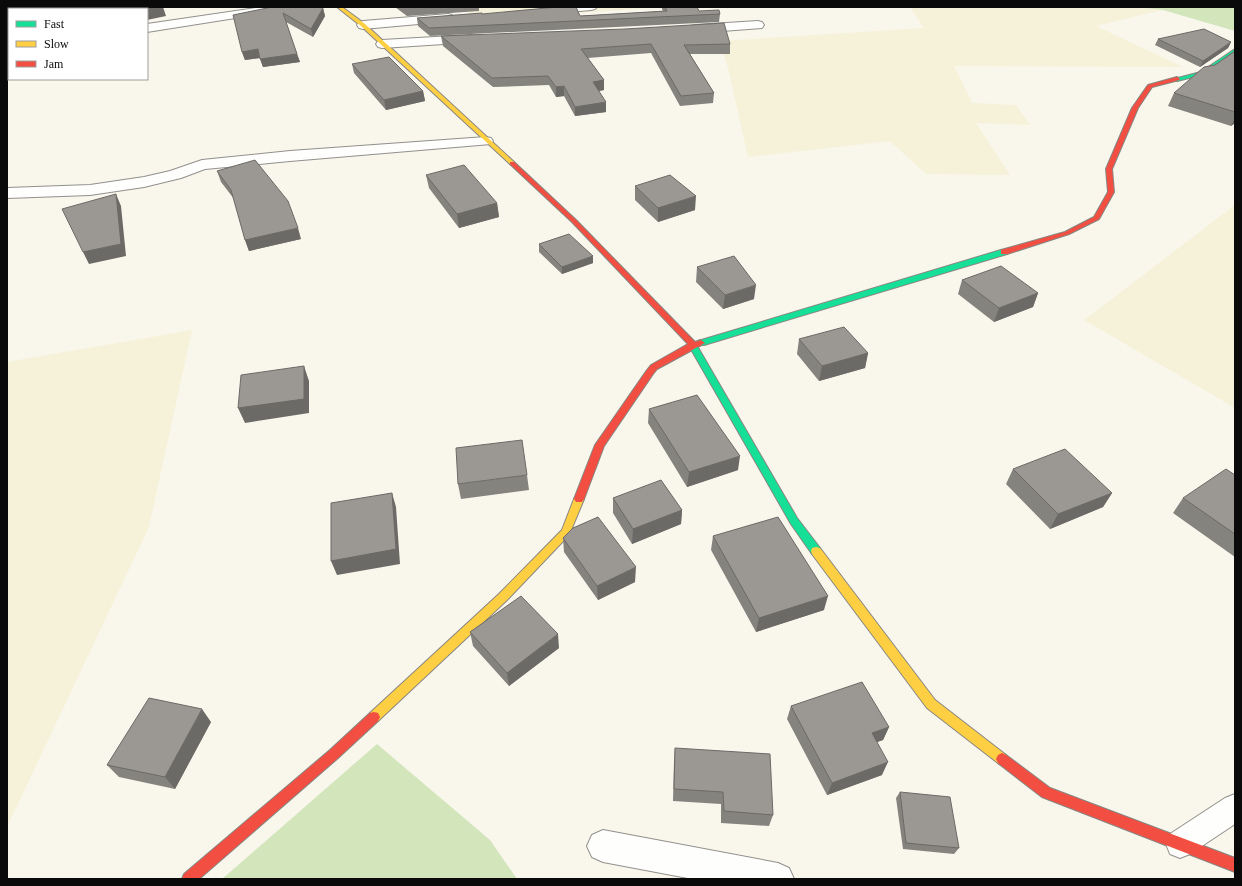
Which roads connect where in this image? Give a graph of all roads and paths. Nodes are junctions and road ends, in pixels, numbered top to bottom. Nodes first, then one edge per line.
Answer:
1 (286, 7) edge
2 (339, 7) edge
3 (591, 7) edge
4 (532, 11) edge
5 (463, 17) edge
6 (363, 25) junction
7 (758, 25) dead end
8 (148, 28) edge
9 (680, 30) edge
10 (484, 38) edge
11 (382, 44) junction
12 (1235, 51) edge
13 (486, 141) junction
14 (7, 193) edge
15 (693, 345) junction
16 (1235, 808) edge
17 (1180, 844) junction
18 (603, 846) dead end
19 (1235, 865) edge
20 (189, 879) edge
21 (778, 879) edge

1 - 8 street
2 - 6 street
3 - 4 street
5 - 6 street
6 - 11 street
7 - 9 street
10 - 11 street
11 - 13 street
12 - 15 street
13 - 14 street
13 - 15 street
15 - 17 street
15 - 20 street
16 - 17 lane
17 - 19 street
18 - 21 street

